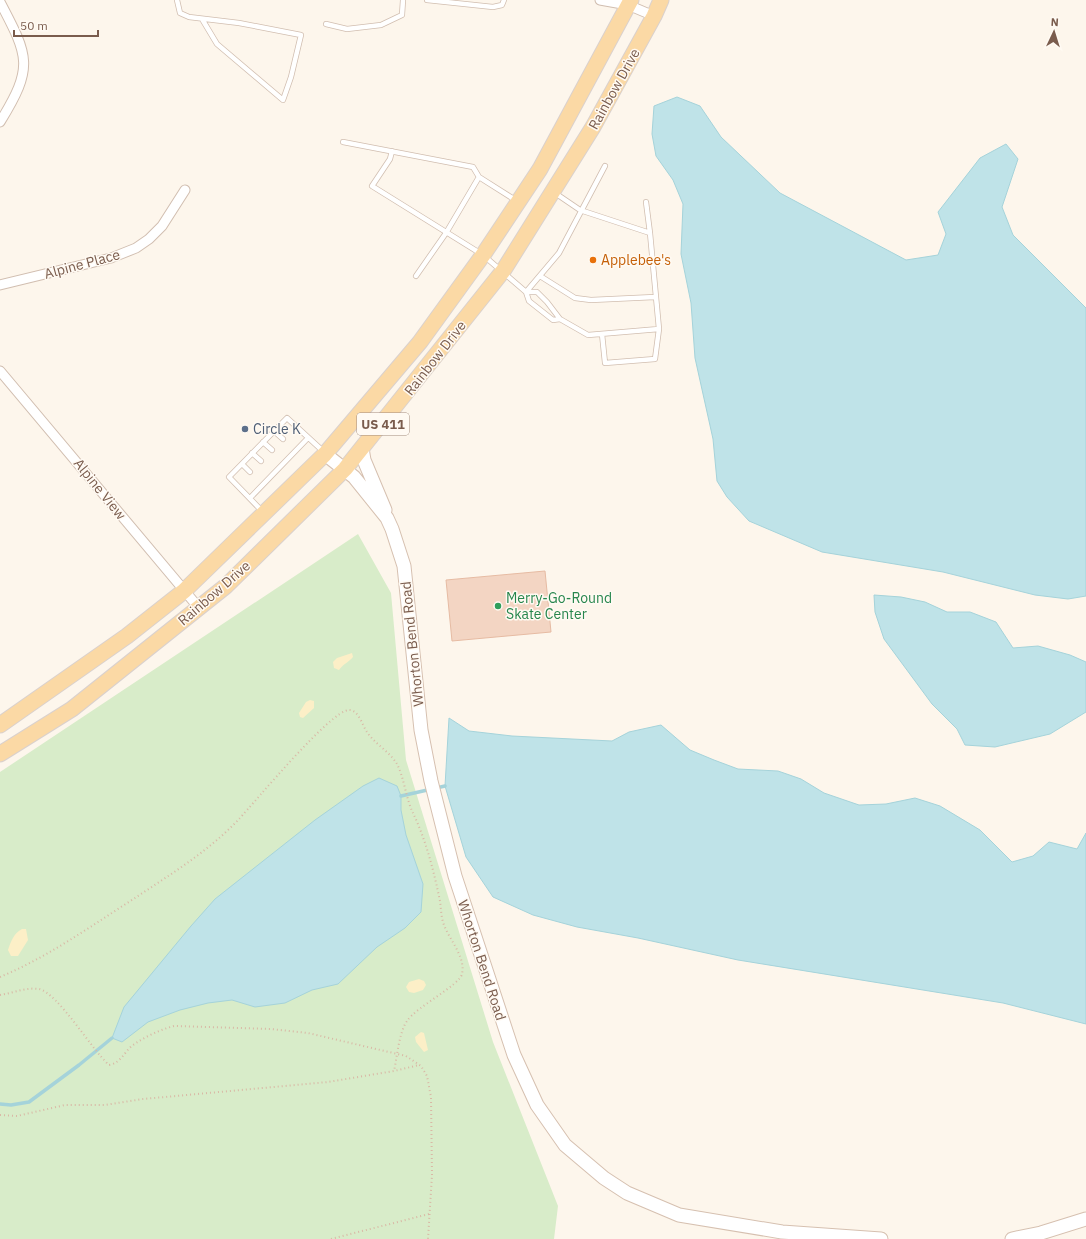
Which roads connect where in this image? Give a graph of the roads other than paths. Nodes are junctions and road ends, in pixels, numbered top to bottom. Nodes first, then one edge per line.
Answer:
1 (177, 0) edge
2 (403, 0) edge
3 (427, 0) edge
4 (504, 0) edge
5 (600, 0) edge
6 (661, 0) edge
7 (0, 2) edge
8 (629, 3) edge
9 (654, 16) junction
10 (202, 19) junction
11 (326, 24) dead end
12 (0, 122) edge
13 (343, 142) dead end
14 (392, 151) junction
15 (605, 166) dead end
16 (479, 177) junction
17 (185, 190) dead end
18 (553, 191) junction
19 (518, 202) junction
20 (646, 202) dead end
21 (580, 210) junction
22 (446, 233) junction
23 (650, 233) junction
24 (483, 255) junction
25 (503, 272) junction
26 (416, 276) dead end
27 (540, 276) junction
28 (0, 285) edge
29 (526, 292) junction
30 (655, 297) junction
31 (560, 319) junction
32 (659, 330) junction
33 (602, 334) junction
34 (0, 371) edge
35 (274, 431) junction
36 (308, 438) junction
37 (282, 439) dead end
38 (263, 442) junction
39 (362, 448) junction
40 (272, 450) dead end
41 (252, 453) junction
42 (325, 454) junction
43 (261, 462) dead end
44 (242, 464) junction
45 (345, 469) junction
46 (250, 472) dead end
47 (250, 498) junction
48 (265, 514) junction
49 (387, 518) junction
50 (184, 591) junction
51 (199, 608) junction
52 (0, 725) edge
53 (0, 754) edge
54 (1086, 1220) edge
55 (786, 1236) edge
56 (881, 1239) edge
57 (1012, 1239) edge

1 - 10 lane
2 - 11 lane
3 - 4 lane
5 - 8 street
6 - 9 main road, Rainbow Drive / US 411
7 - 12 street
8 - 9 street
8 - 19 main road, Rainbow Drive / US 411
9 - 18 main road, Rainbow Drive / US 411
10 - 10 lane
13 - 14 lane
14 - 16 lane
14 - 22 lane
15 - 21 lane
16 - 19 lane
16 - 22 lane
17 - 28 street, Alpine Place
18 - 21 lane
18 - 25 main road, Rainbow Drive / US 411
19 - 24 main road, Rainbow Drive / US 411
20 - 23 lane
21 - 23 lane
21 - 27 lane
22 - 24 lane
22 - 26 lane
23 - 30 lane
24 - 25 lane
24 - 42 main road, Rainbow Drive / US 411
25 - 29 lane
25 - 39 main road, Rainbow Drive / US 411
27 - 29 lane
27 - 30 lane
29 - 31 lane
29 - 31 lane
30 - 32 lane
31 - 33 lane
32 - 33 lane
32 - 33 lane
34 - 50 street, Alpine View
35 - 36 lane
35 - 37 lane
35 - 38 lane
36 - 42 lane
36 - 47 lane
38 - 40 lane
38 - 41 lane
39 - 45 main road, Rainbow Drive / US 411
39 - 49 main road
41 - 43 lane
41 - 44 lane
42 - 45 main road, Whorton Bend Road
42 - 48 main road, Rainbow Drive / US 411
44 - 46 lane
44 - 47 lane
45 - 49 main road, Whorton Bend Road
45 - 51 main road, Rainbow Drive / US 411
47 - 48 lane
48 - 50 main road, Rainbow Drive / US 411
49 - 55 main road, Whorton Bend Road
50 - 51 street, Alpine View
50 - 52 main road, Rainbow Drive / US 411
51 - 53 main road, Rainbow Drive / US 411
54 - 57 main road
55 - 56 main road, Whorton Bend Road

